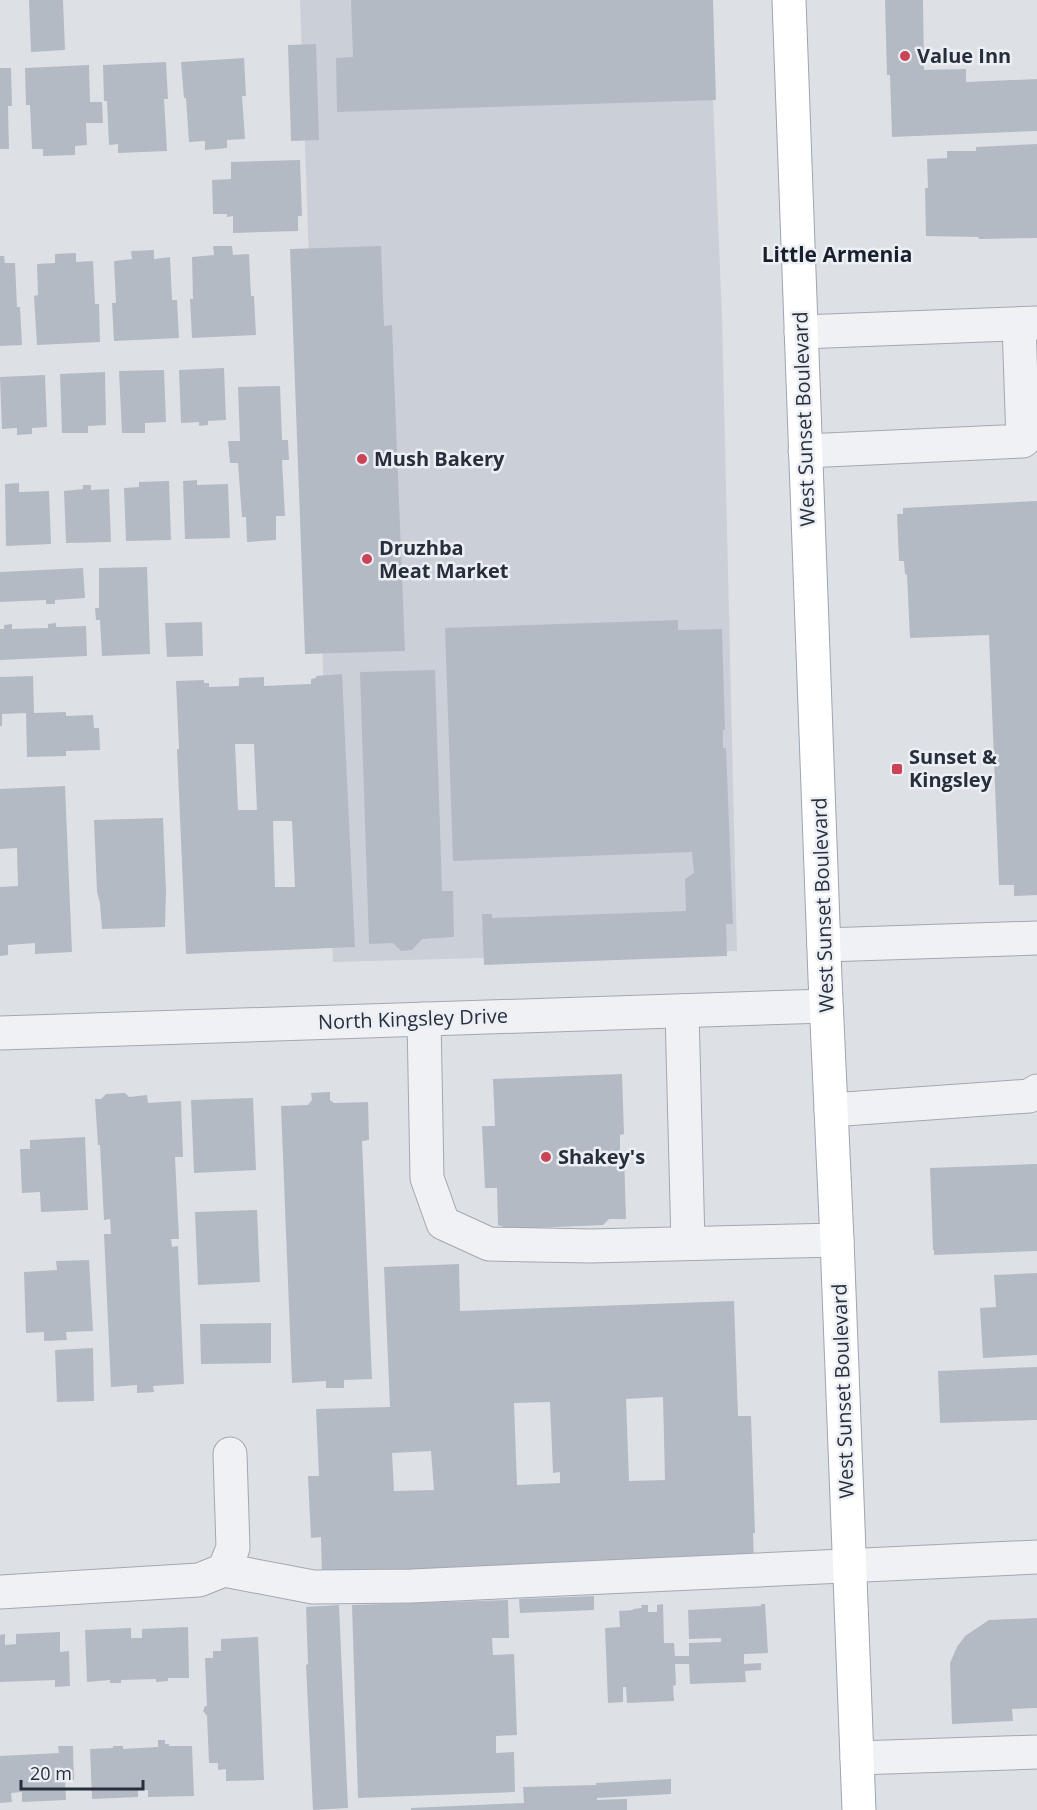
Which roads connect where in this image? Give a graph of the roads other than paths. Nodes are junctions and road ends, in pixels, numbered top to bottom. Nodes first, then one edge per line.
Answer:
1 (789, 0) edge
2 (1028, 323) edge
3 (801, 332) junction
4 (805, 451) junction
5 (1037, 938) edge
6 (824, 945) junction
7 (826, 1006) junction
8 (682, 1011) junction
9 (424, 1019) junction
10 (0, 1033) edge
11 (1037, 1091) edge
12 (831, 1110) junction
13 (837, 1240) junction
14 (688, 1243) junction
15 (230, 1454) dead end
16 (1037, 1557) edge
17 (850, 1565) junction
18 (224, 1570) junction
19 (0, 1592) edge
20 (1037, 1752) edge
21 (858, 1758) junction
22 (859, 1810) edge

1 - 3 main road, West Sunset Boulevard
2 - 3 street
2 - 4 street
3 - 4 main road, West Sunset Boulevard
4 - 6 main road, West Sunset Boulevard
5 - 6 street
6 - 7 main road, West Sunset Boulevard
7 - 8 street, North Kingsley Drive
7 - 12 main road, West Sunset Boulevard
8 - 9 street, North Kingsley Drive
8 - 14 street
9 - 10 street, North Kingsley Drive
9 - 14 street
11 - 12 street
12 - 13 main road, West Sunset Boulevard
13 - 14 street
13 - 17 main road, West Sunset Boulevard
15 - 18 street
16 - 17 street
17 - 18 street
17 - 21 main road, West Sunset Boulevard
18 - 19 street
20 - 21 street
21 - 22 main road, West Sunset Boulevard

